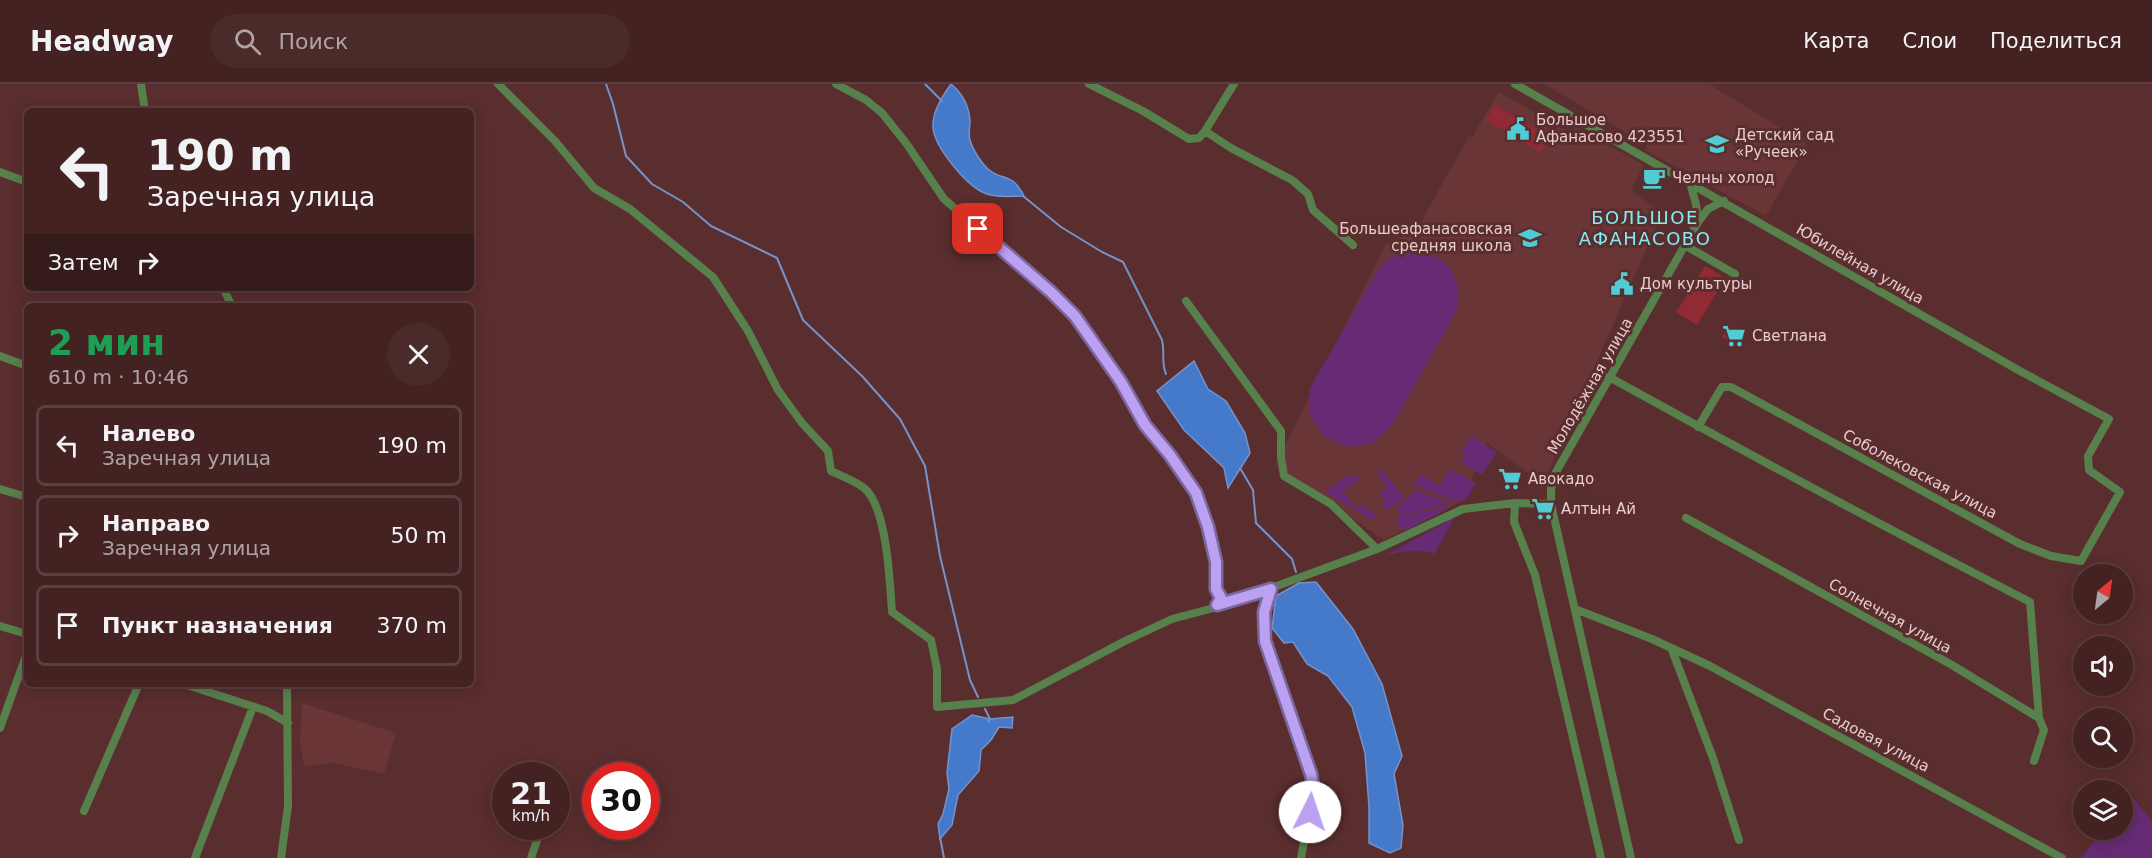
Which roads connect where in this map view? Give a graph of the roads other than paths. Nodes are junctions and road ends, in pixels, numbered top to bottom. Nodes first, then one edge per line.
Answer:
1 (141, 84) edge
2 (498, 84) edge
3 (836, 84) edge
4 (1089, 84) edge
5 (1234, 84) edge
6 (1515, 84) edge
7 (145, 108) edge
8 (1205, 131) junction
9 (0, 172) edge
10 (24, 181) edge
11 (1690, 183) junction
12 (1724, 201) junction
13 (1698, 222) junction
14 (1353, 244) dead end
15 (1686, 246) junction
16 (1736, 274) dead end
17 (1186, 301) dead end
18 (0, 356) edge
19 (24, 365) edge
20 (1609, 377) junction
21 (1698, 427) junction
22 (0, 489) edge
23 (2120, 492) joint
24 (24, 497) edge
25 (1515, 503) junction
26 (1551, 504) junction
27 (1686, 518) dead end
28 (1377, 549) junction
29 (1271, 589) junction
30 (1217, 605) junction
31 (1575, 609) junction
32 (0, 626) edge
33 (24, 633) edge
34 (1672, 650) junction
35 (24, 661) edge
36 (138, 687) edge
37 (193, 687) edge
38 (287, 687) edge
39 (253, 707) junction
40 (2039, 718) junction
41 (288, 723) junction
42 (0, 728) edge
43 (2034, 761) dead end
44 (84, 811) dead end
45 (537, 840) edge
46 (1739, 840) dead end
47 (195, 858) edge
48 (281, 858) edge
49 (531, 858) edge
50 (1301, 858) edge
51 (1601, 858) edge
52 (1631, 858) edge
53 (2062, 858) edge

1 - 7 street
2 - 30 street
3 - 30 street
4 - 8 street
5 - 8 street
6 - 11 street, Юбилейная улица
8 - 14 street
9 - 10 street
11 - 12 street, Юбилейная улица
11 - 13 street
12 - 13 street, Молодёжная улица
12 - 23 street, Юбилейная улица
13 - 15 street, Молодёжная улица
15 - 16 street
15 - 20 street, Молодёжная улица
17 - 28 street
18 - 19 street
20 - 21 street
20 - 26 street, Молодёжная улица
21 - 23 street, Соболековская улица
21 - 40 street
22 - 24 street
25 - 26 street
25 - 28 street
25 - 51 street
26 - 31 street, Молодёжная улица
27 - 40 street, Солнечная улица
28 - 29 street
29 - 30 street
29 - 50 street
31 - 34 street
31 - 52 street, Молодёжная улица
32 - 33 street
34 - 46 street
34 - 53 street, Садовая улица
35 - 42 street
36 - 44 street
37 - 39 street
38 - 41 street
39 - 41 street
39 - 47 street
40 - 43 street
41 - 48 street
45 - 49 street

